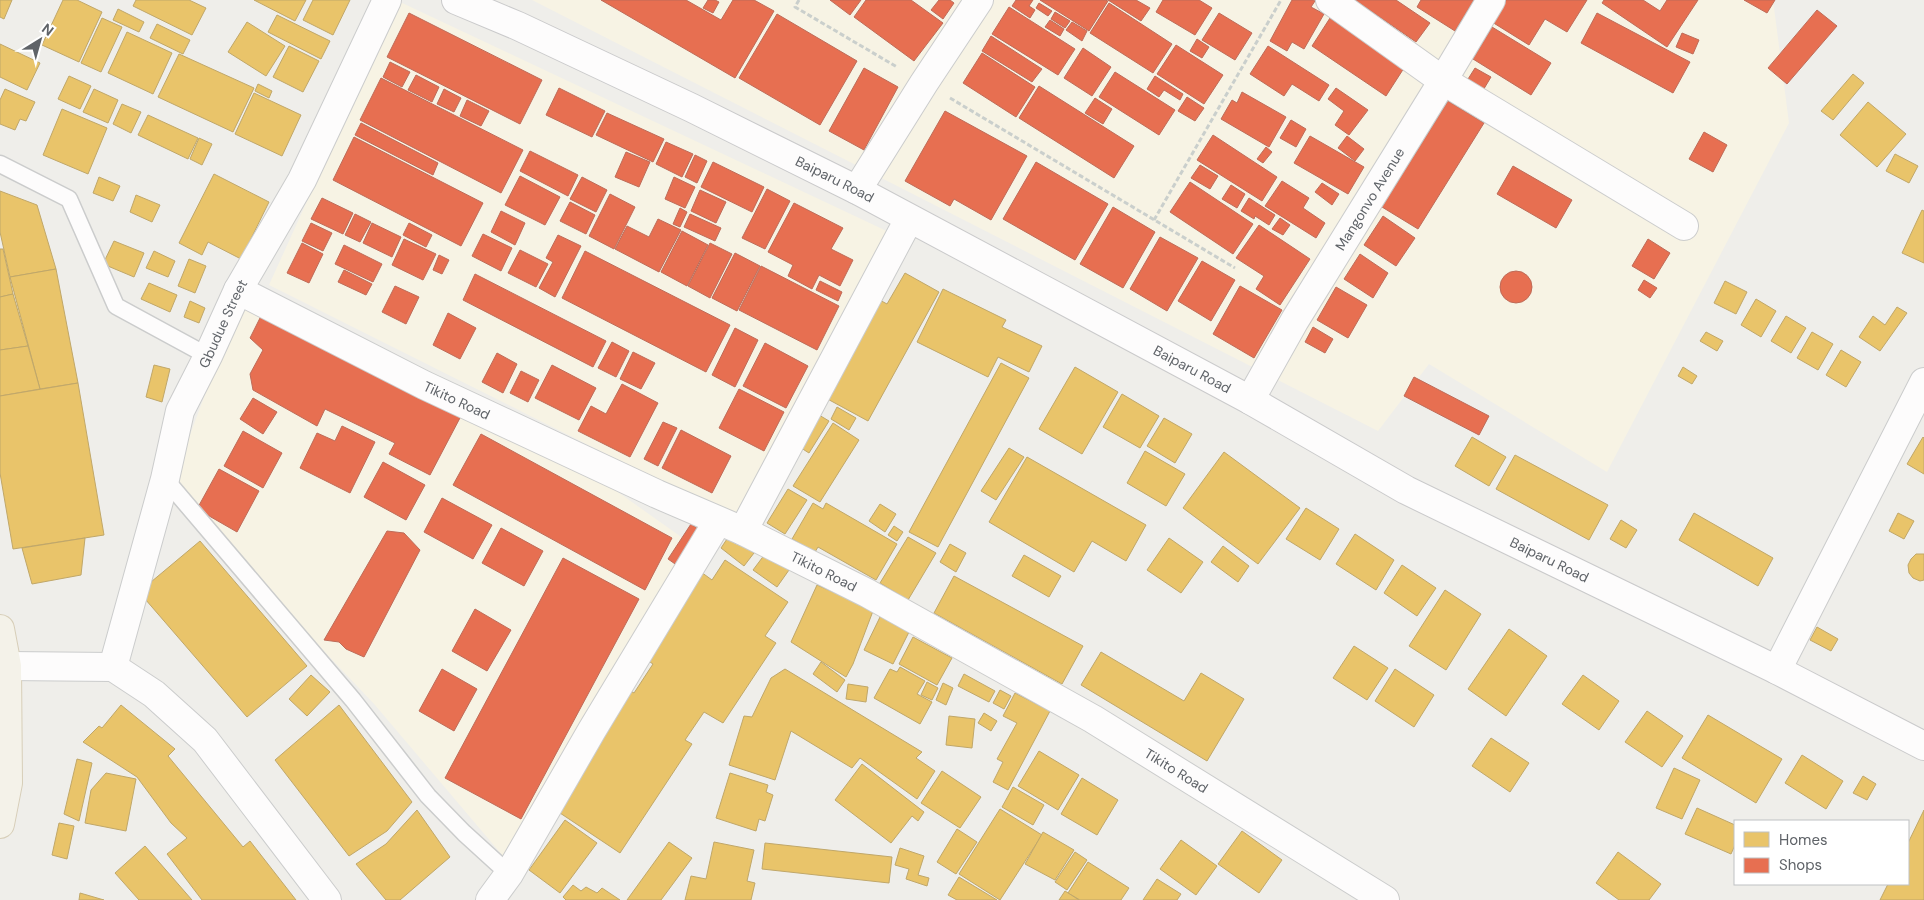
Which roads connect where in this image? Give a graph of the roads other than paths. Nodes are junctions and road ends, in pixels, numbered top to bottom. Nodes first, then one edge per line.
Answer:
1 (387, 0) edge
2 (456, 0) edge
3 (979, 0) edge
4 (1330, 0) edge
5 (1491, 0) edge
6 (1442, 80) junction
7 (0, 164) edge
8 (857, 190) junction
9 (909, 219) junction
10 (1684, 226) dead end
11 (238, 290) junction
12 (208, 356) junction
13 (1924, 382) edge
14 (1250, 400) junction
15 (165, 479) junction
16 (718, 521) junction
17 (743, 531) junction
18 (0, 629) edge
19 (8, 666) junction
20 (113, 667) junction
21 (1777, 670) junction
22 (1924, 746) edge
23 (0, 824) edge
24 (509, 874) junction
25 (327, 900) edge
26 (490, 900) edge
27 (1385, 900) edge

1 - 11 street, Gbudue Street
2 - 8 street, Baiparu Road
3 - 8 street
4 - 6 street
5 - 6 street, Mangonvo Avenue
6 - 10 street
6 - 14 street, Mangonvo Avenue
7 - 12 lane
8 - 9 street, Baiparu Road
9 - 14 street, Baiparu Road
9 - 17 street
11 - 12 street, Gbudue Street
11 - 16 street, Tikito Road
12 - 15 street, Gbudue Street
13 - 21 street
14 - 21 street, Baiparu Road
15 - 20 street, Gbudue Street
15 - 24 lane
16 - 17 street, Tikito Road
16 - 24 street
17 - 27 street, Tikito Road
18 - 19 main road
19 - 20 street
19 - 23 main road
20 - 25 street
21 - 22 street, Baiparu Road
24 - 26 street

